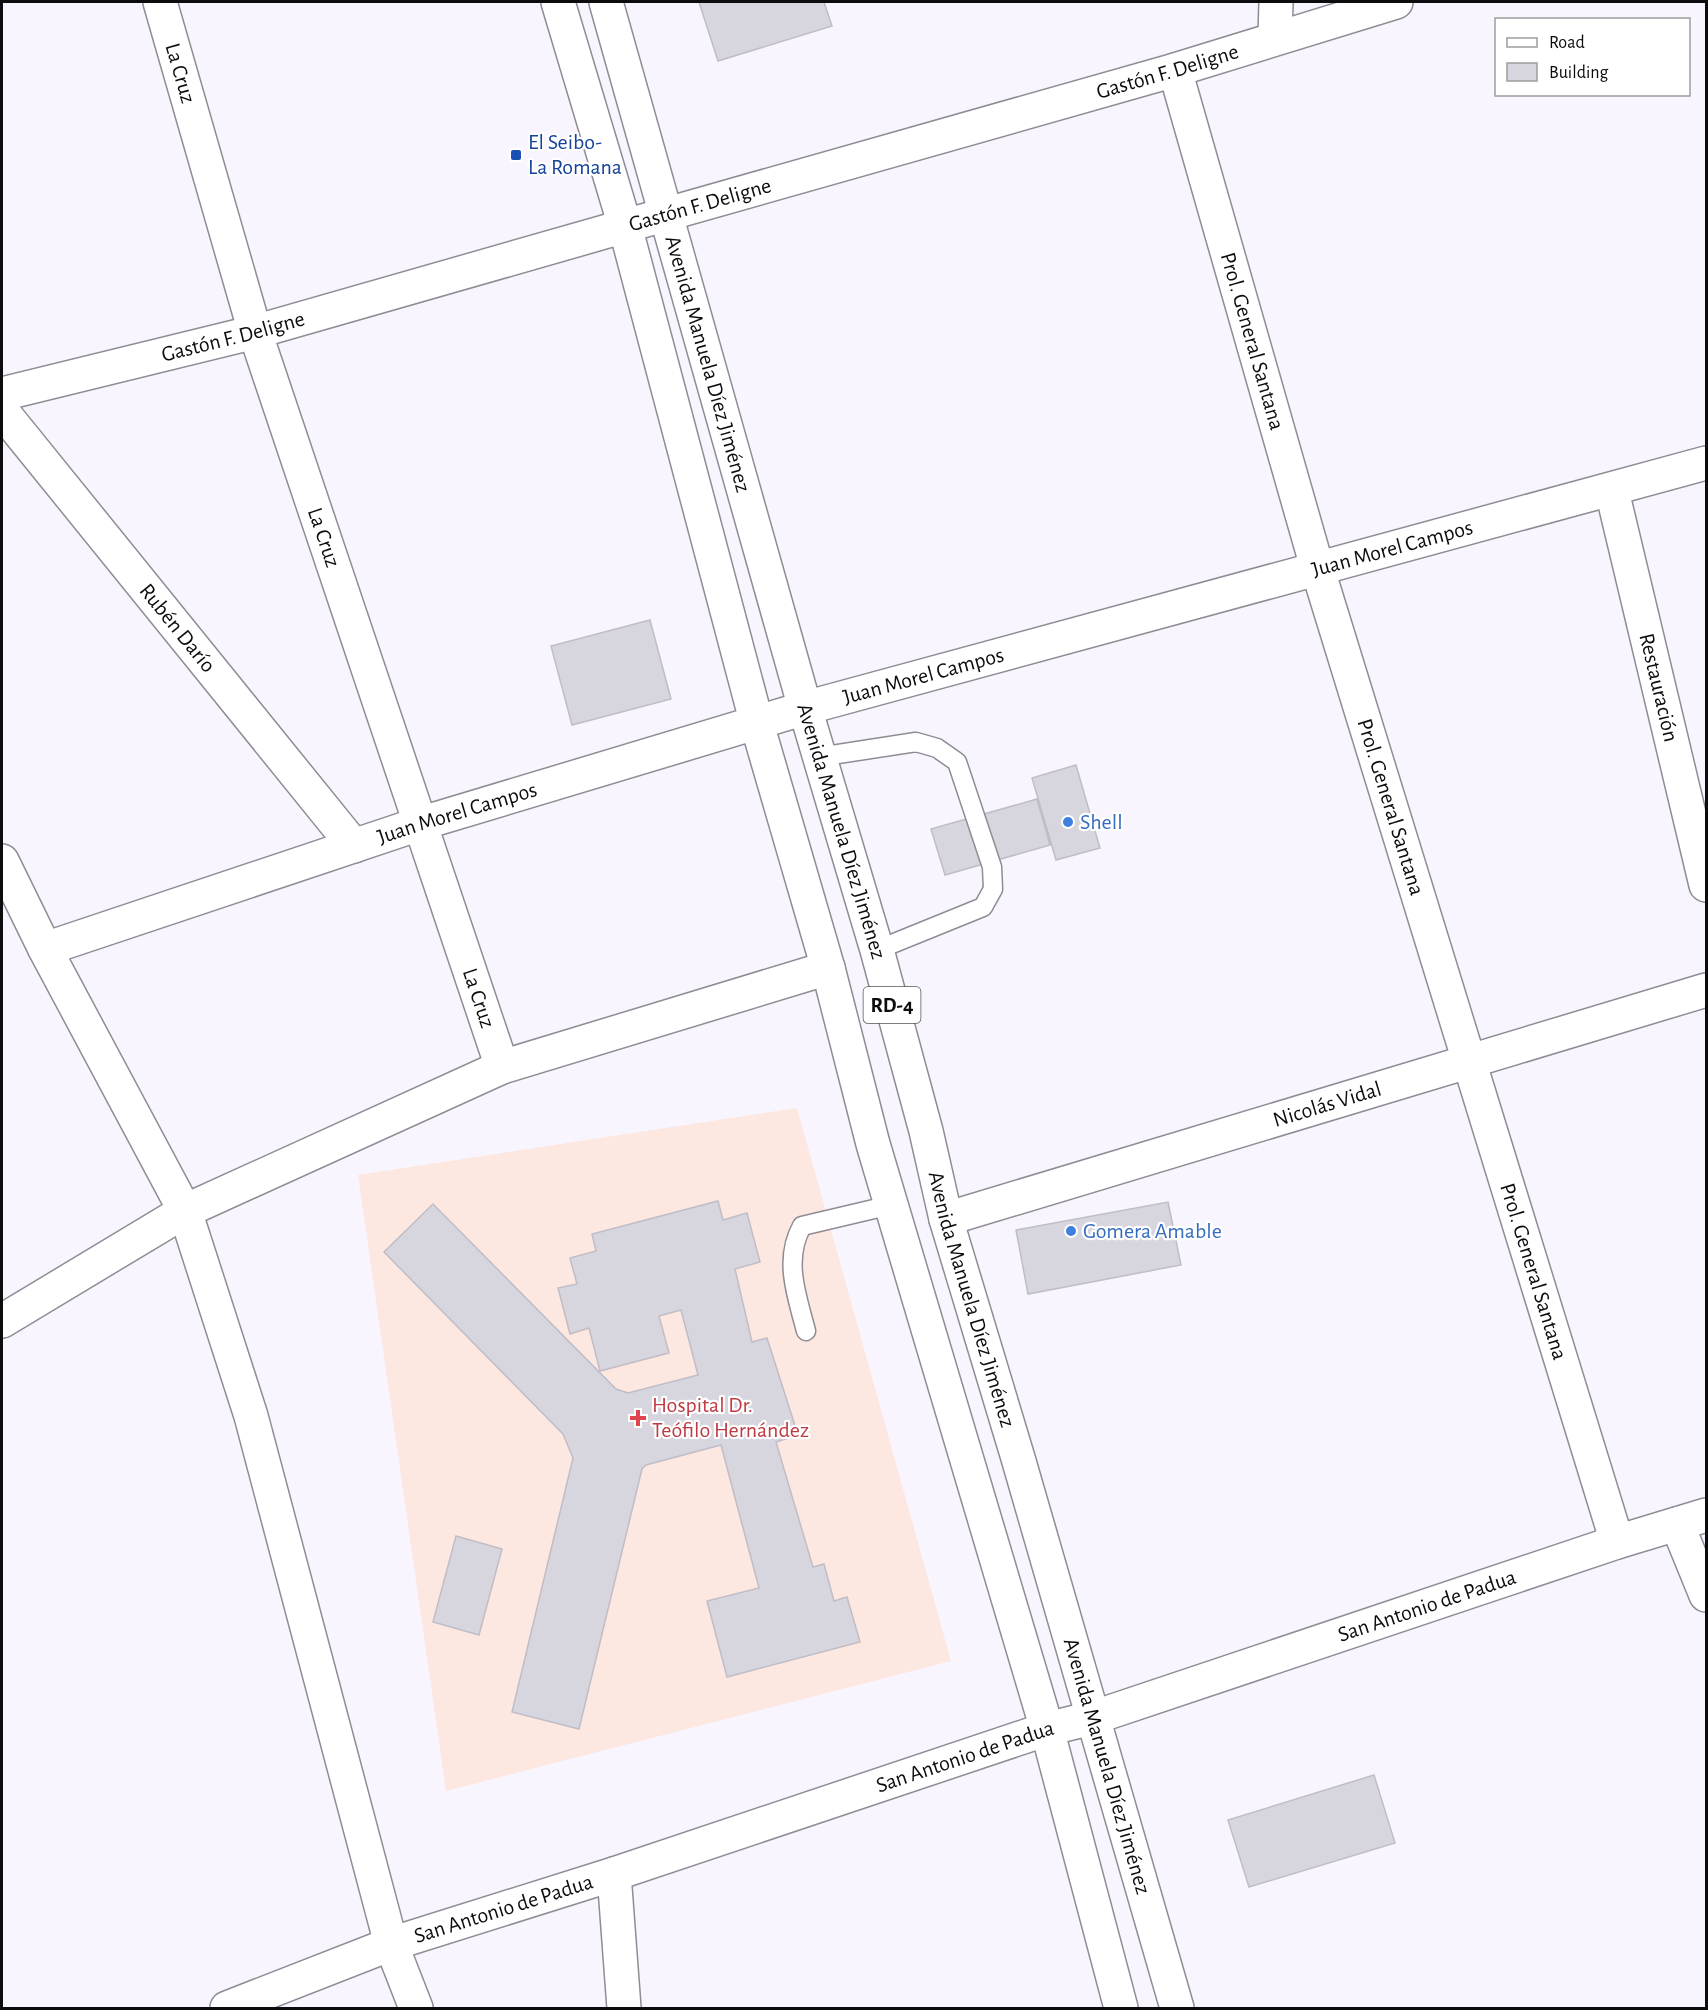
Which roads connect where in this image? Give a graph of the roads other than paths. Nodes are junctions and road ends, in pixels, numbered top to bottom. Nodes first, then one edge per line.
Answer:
1 (160, 2) edge
2 (558, 2) edge
3 (606, 2) edge
4 (1276, 2) edge
5 (1396, 2) edge
6 (1275, 38) junction
7 (1175, 70) junction
8 (667, 213) junction
9 (625, 226) junction
10 (255, 332) junction
11 (2, 394) edge
12 (2, 411) edge
13 (1707, 463) edge
14 (1612, 490) junction
15 (1317, 567) junction
16 (805, 708) junction
17 (757, 724) junction
18 (819, 757) junction
19 (419, 824) junction
20 (354, 846) junction
21 (2, 861) edge
22 (1707, 885) edge
23 (45, 949) junction
24 (877, 950) junction
25 (828, 968) junction
26 (1707, 990) edge
27 (1469, 1061) junction
28 (502, 1066) junction
29 (891, 1205) junction
30 (185, 1211) junction
31 (946, 1219) junction
32 (2, 1321) edge
33 (806, 1331) dead end
34 (1018, 1458) junction
35 (970, 1472) junction
36 (1692, 1520) edge
37 (1617, 1542) junction
38 (1707, 1595) edge
39 (1092, 1719) junction
40 (1047, 1729) junction
41 (614, 1874) junction
42 (391, 1944) junction
43 (227, 2008) edge
44 (416, 2008) edge
45 (624, 2008) edge
46 (1122, 2008) edge
47 (1177, 2008) edge

1 - 10 street, La Cruz
2 - 9 street, Avenida Manuela Díez Jiménez / RD-4
3 - 8 street, Avenida Manuela Díez Jiménez / RD-4
4 - 6 street
5 - 6 street, Gastón F. Deligne
6 - 7 street, Gastón F. Deligne
7 - 8 street, Gastón F. Deligne
7 - 15 street, Prol. General Santana
8 - 9 street, Gastón F. Deligne
8 - 16 street, Avenida Manuela Díez Jiménez / RD-4
9 - 10 street, Gastón F. Deligne
9 - 17 street, Avenida Manuela Díez Jiménez / RD-4
10 - 11 street, Gastón F. Deligne
10 - 19 street, La Cruz
12 - 20 street, Rubén Darío
13 - 14 street, Juan Morel Campos
14 - 15 street, Juan Morel Campos
14 - 22 street, Restauración
15 - 16 street, Juan Morel Campos
15 - 27 street, Prol. General Santana
16 - 17 street, Juan Morel Campos
16 - 18 street, Avenida Manuela Díez Jiménez / RD-4
17 - 19 street, Juan Morel Campos
17 - 25 street, Avenida Manuela Díez Jiménez / RD-4
18 - 24 street, Avenida Manuela Díez Jiménez / RD-4
18 - 24 lane
19 - 20 street, Juan Morel Campos
19 - 28 street, La Cruz
20 - 23 street, Juan Morel Campos
21 - 23 street
23 - 30 street
24 - 31 street, Avenida Manuela Díez Jiménez / RD-4
25 - 28 street
25 - 29 street, Avenida Manuela Díez Jiménez / RD-4
26 - 27 street, Nicolás Vidal
27 - 31 street, Nicolás Vidal
27 - 37 street, Prol. General Santana
28 - 30 street
29 - 33 lane
29 - 35 street, Avenida Manuela Díez Jiménez / RD-4
30 - 32 street
30 - 42 street
31 - 34 street, Avenida Manuela Díez Jiménez / RD-4
34 - 35 street
34 - 39 street, Avenida Manuela Díez Jiménez / RD-4
35 - 40 street, Avenida Manuela Díez Jiménez / RD-4
36 - 37 street, San Antonio de Padua
36 - 38 street
37 - 39 street, San Antonio de Padua
39 - 40 street, San Antonio de Padua
39 - 47 street, Avenida Manuela Díez Jiménez / RD-4
40 - 41 street, San Antonio de Padua
40 - 46 street, Avenida Manuela Díez Jiménez / RD-4
41 - 42 street, San Antonio de Padua
41 - 45 street
42 - 43 street, San Antonio de Padua
42 - 44 street

